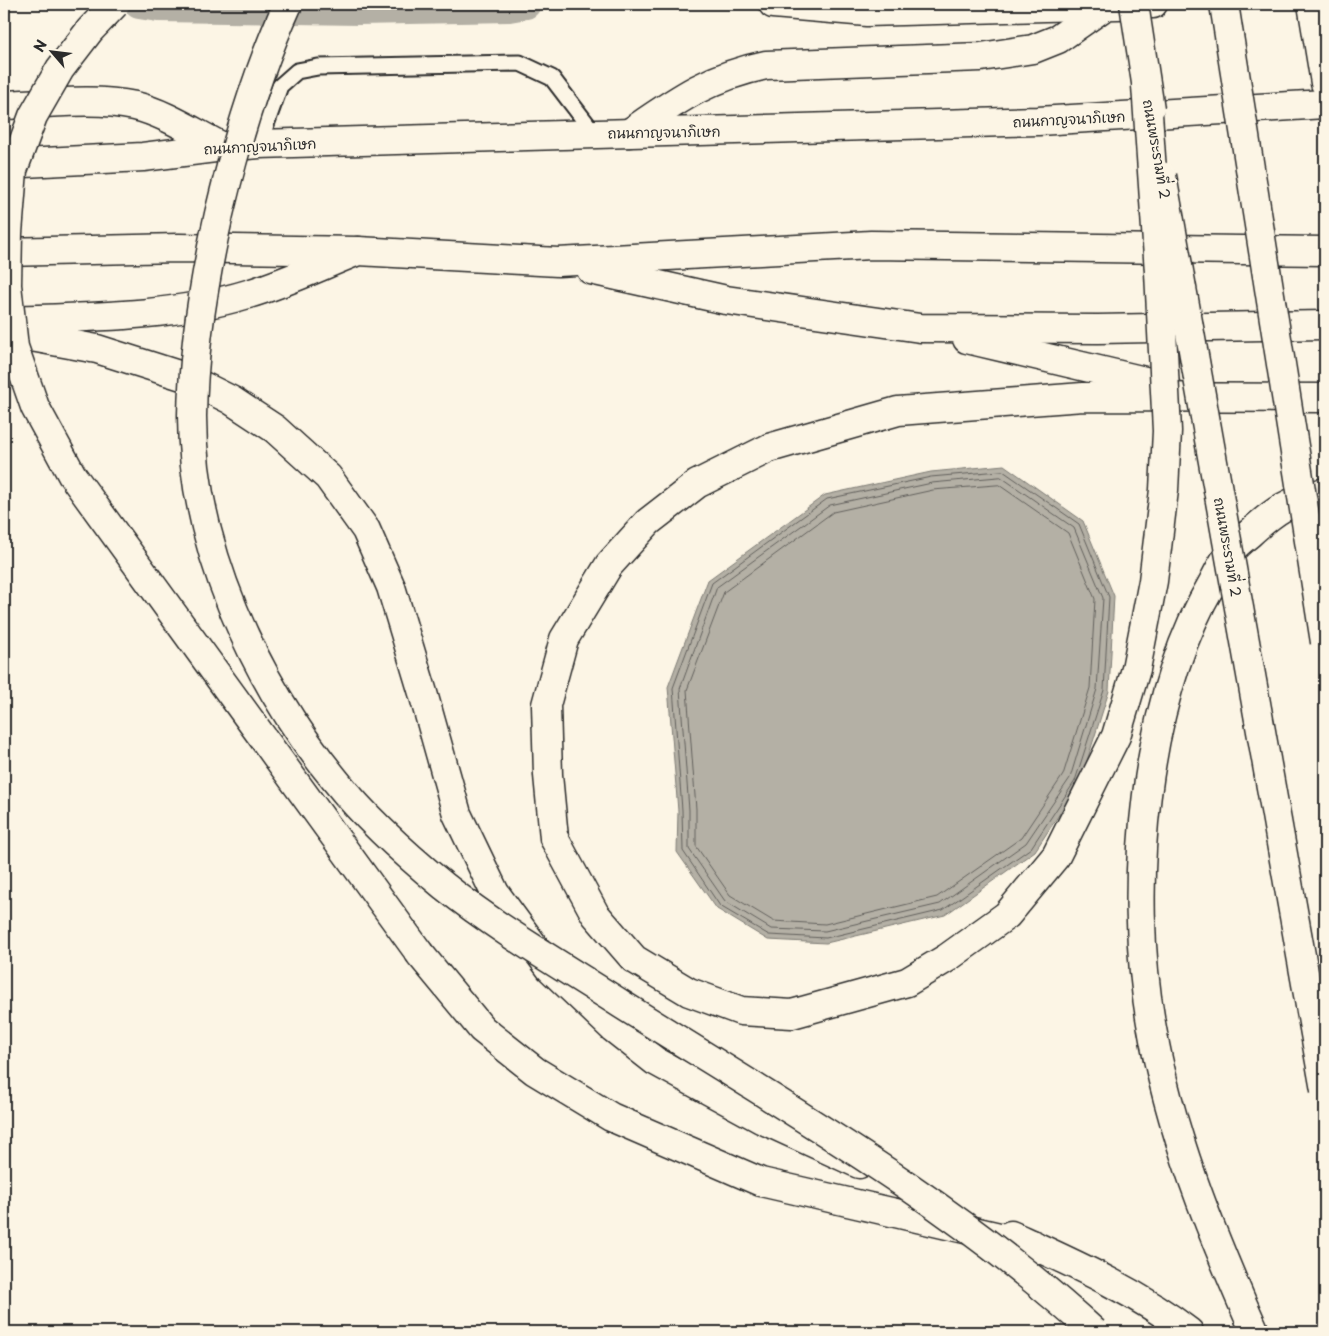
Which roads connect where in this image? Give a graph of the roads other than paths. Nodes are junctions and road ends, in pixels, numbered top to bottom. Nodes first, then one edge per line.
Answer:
1 (115, 4) edge
2 (288, 4) edge
3 (773, 4) edge
4 (1134, 4) edge
5 (1153, 4) edge
6 (1224, 4) edge
7 (1312, 4) edge
8 (1105, 6) junction
9 (1325, 83) edge
10 (1146, 84) junction
11 (1325, 104) edge
12 (4, 105) edge
13 (594, 133) junction
14 (636, 133) junction
15 (260, 144) junction
16 (223, 147) junction
17 (4, 164) edge
18 (1325, 234) edge
19 (1250, 250) junction
20 (358, 251) junction
21 (4, 252) edge
22 (1325, 252) edge
23 (558, 262) junction
24 (4, 320) edge
25 (1325, 325) edge
26 (920, 328) junction
27 (4, 332) edge
28 (1211, 397) junction
29 (1325, 398) edge
30 (1325, 492) edge
31 (1325, 642) edge
32 (1325, 1090) edge
33 (1034, 1245) junction
34 (1094, 1332) edge
35 (1189, 1332) edge
36 (1255, 1332) edge

1 - 33 main road, bridge
2 - 34 main road, bridge
3 - 8 main road
4 - 10 main road, ถนนพระรามที่ 2, bridge
5 - 8 main road
6 - 31 main road, bridge
7 - 9 main road
8 - 14 main road
10 - 28 main road, bridge
10 - 32 main road, ถนนพระรามที่ 2, bridge
11 - 14 main road, ถนนกาญจนาภิเษก
12 - 16 main road
13 - 14 main road, ถนนกาญจนาภิเษก
13 - 15 main road, ถนนกาญจนาภิเษก
13 - 15 lane
15 - 16 main road, ถนนกาญจนาภิเษก
16 - 17 main road, ถนนกาญจนาภิเษก
18 - 19 main road
19 - 22 main road
19 - 23 main road
20 - 21 main road
20 - 23 main road
20 - 24 main road
23 - 26 main road
25 - 26 main road
26 - 28 main road
27 - 33 main road
28 - 29 main road
30 - 36 main road
33 - 35 main road

